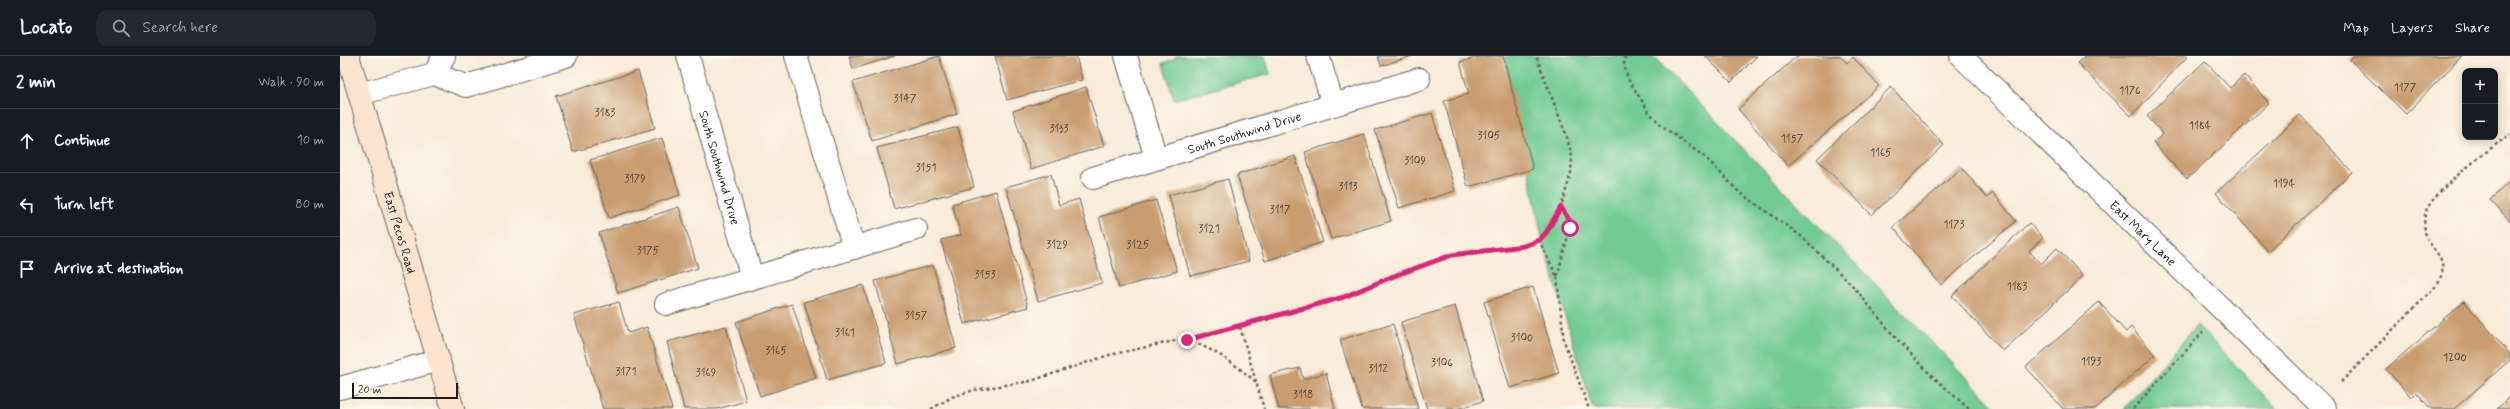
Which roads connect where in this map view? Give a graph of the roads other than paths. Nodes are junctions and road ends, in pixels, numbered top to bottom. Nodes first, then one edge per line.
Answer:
1 (348, 56) edge
2 (566, 56) edge
3 (688, 56) edge
4 (796, 56) edge
5 (1126, 56) edge
6 (1318, 56) edge
7 (1961, 56) edge
8 (439, 65) edge
9 (1419, 78) dead end
10 (359, 94) junction
11 (1333, 104) junction
12 (1156, 158) junction
13 (1093, 178) dead end
14 (916, 229) dead end
15 (854, 248) junction
16 (752, 278) junction
17 (666, 304) dead end
18 (438, 360) junction
19 (340, 388) edge
20 (453, 409) edge
21 (2325, 409) edge

1 - 10 main road, East Pecos Road
2 - 8 street
3 - 16 street, South Southwind Drive
4 - 15 street
5 - 12 street
6 - 11 street
7 - 21 street, East Mary Lane
8 - 10 street
9 - 11 street, South Southwind Drive
10 - 18 main road, East Pecos Road
11 - 12 street, South Southwind Drive
12 - 13 street, South Southwind Drive
14 - 15 street
15 - 16 street
16 - 17 street
18 - 19 street
18 - 20 main road, East Pecos Road

